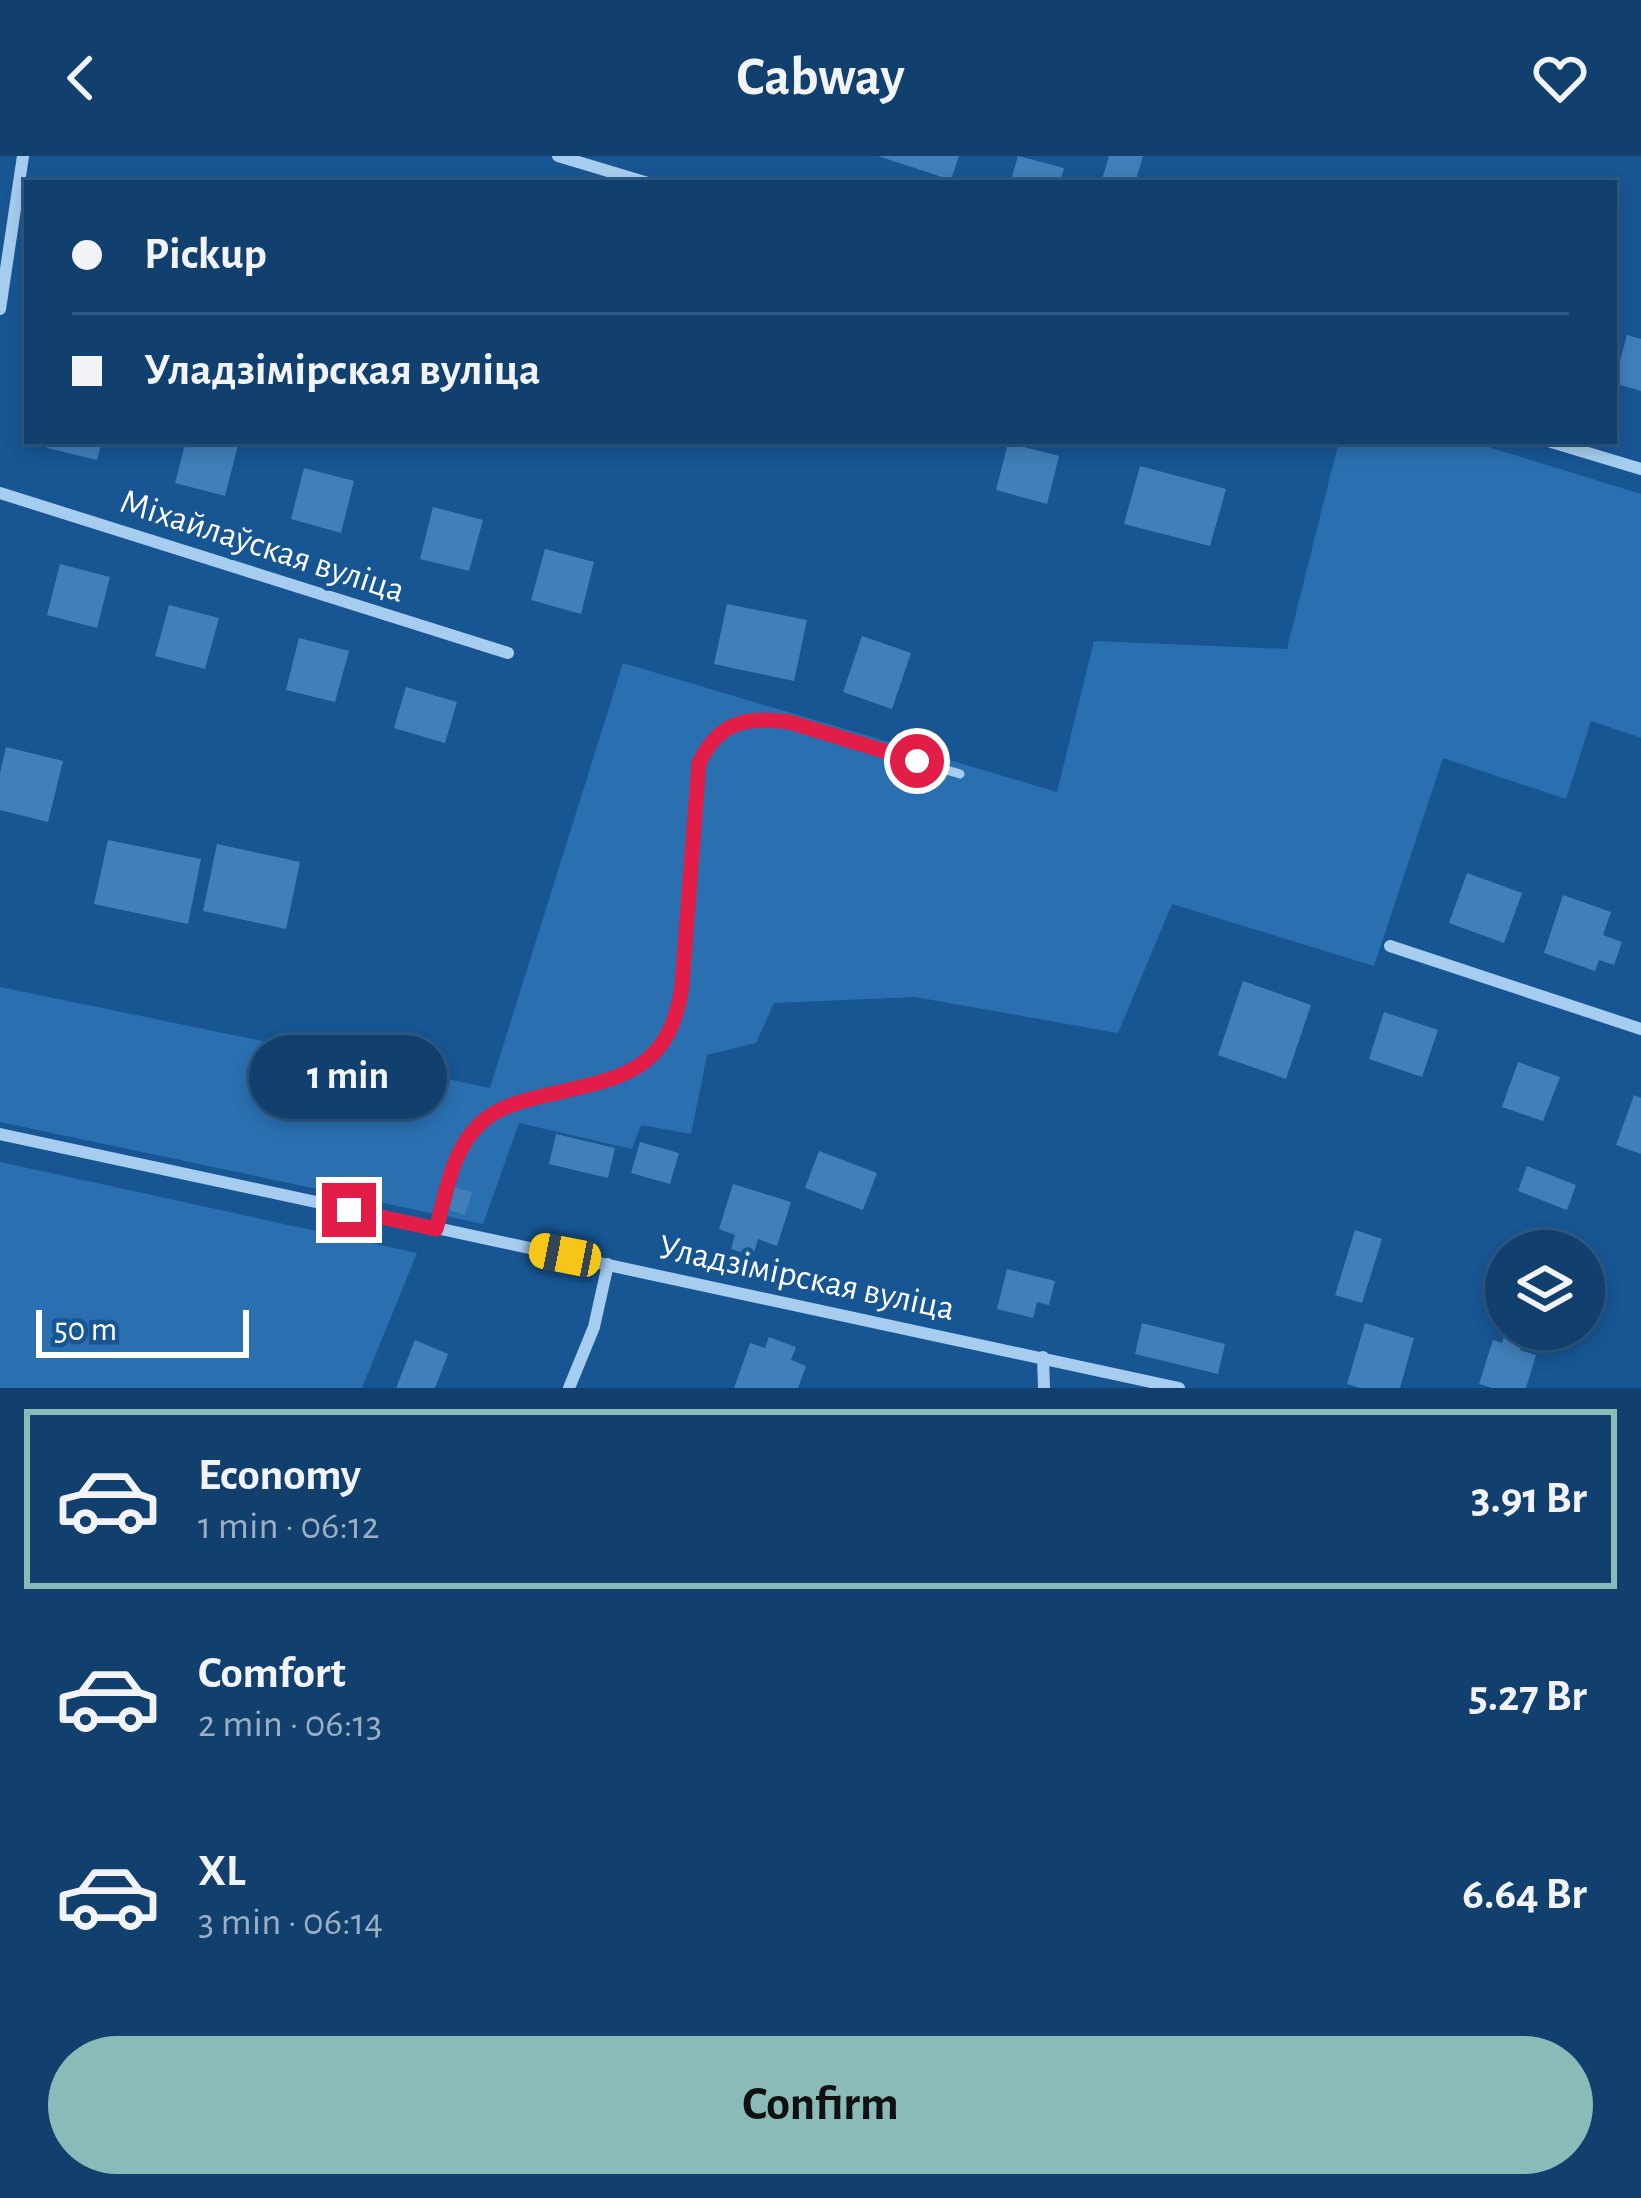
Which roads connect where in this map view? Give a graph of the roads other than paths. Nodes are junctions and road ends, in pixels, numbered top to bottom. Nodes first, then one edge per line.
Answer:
1 (23, 156) edge
2 (559, 156) edge
3 (637, 180) edge
4 (0, 309) edge
5 (1558, 444) edge
6 (1641, 469) edge
7 (0, 493) edge
8 (508, 653) dead end
9 (960, 774) dead end
10 (1390, 946) dead end
11 (1641, 1029) edge
12 (0, 1134) edge
13 (436, 1229) junction
14 (608, 1264) junction
15 (1043, 1357) junction
16 (569, 1388) edge
17 (1044, 1388) edge
18 (1179, 1388) edge

1 - 4 street
2 - 3 street
5 - 6 street
7 - 8 street, Міхайлаўская вуліца
9 - 13 lane
10 - 11 street
12 - 13 street, Уладзімірская вуліца
13 - 14 street, Уладзімірская вуліца
14 - 15 street, Уладзімірская вуліца
14 - 16 street
15 - 17 street
15 - 18 street, Уладзімірская вуліца

